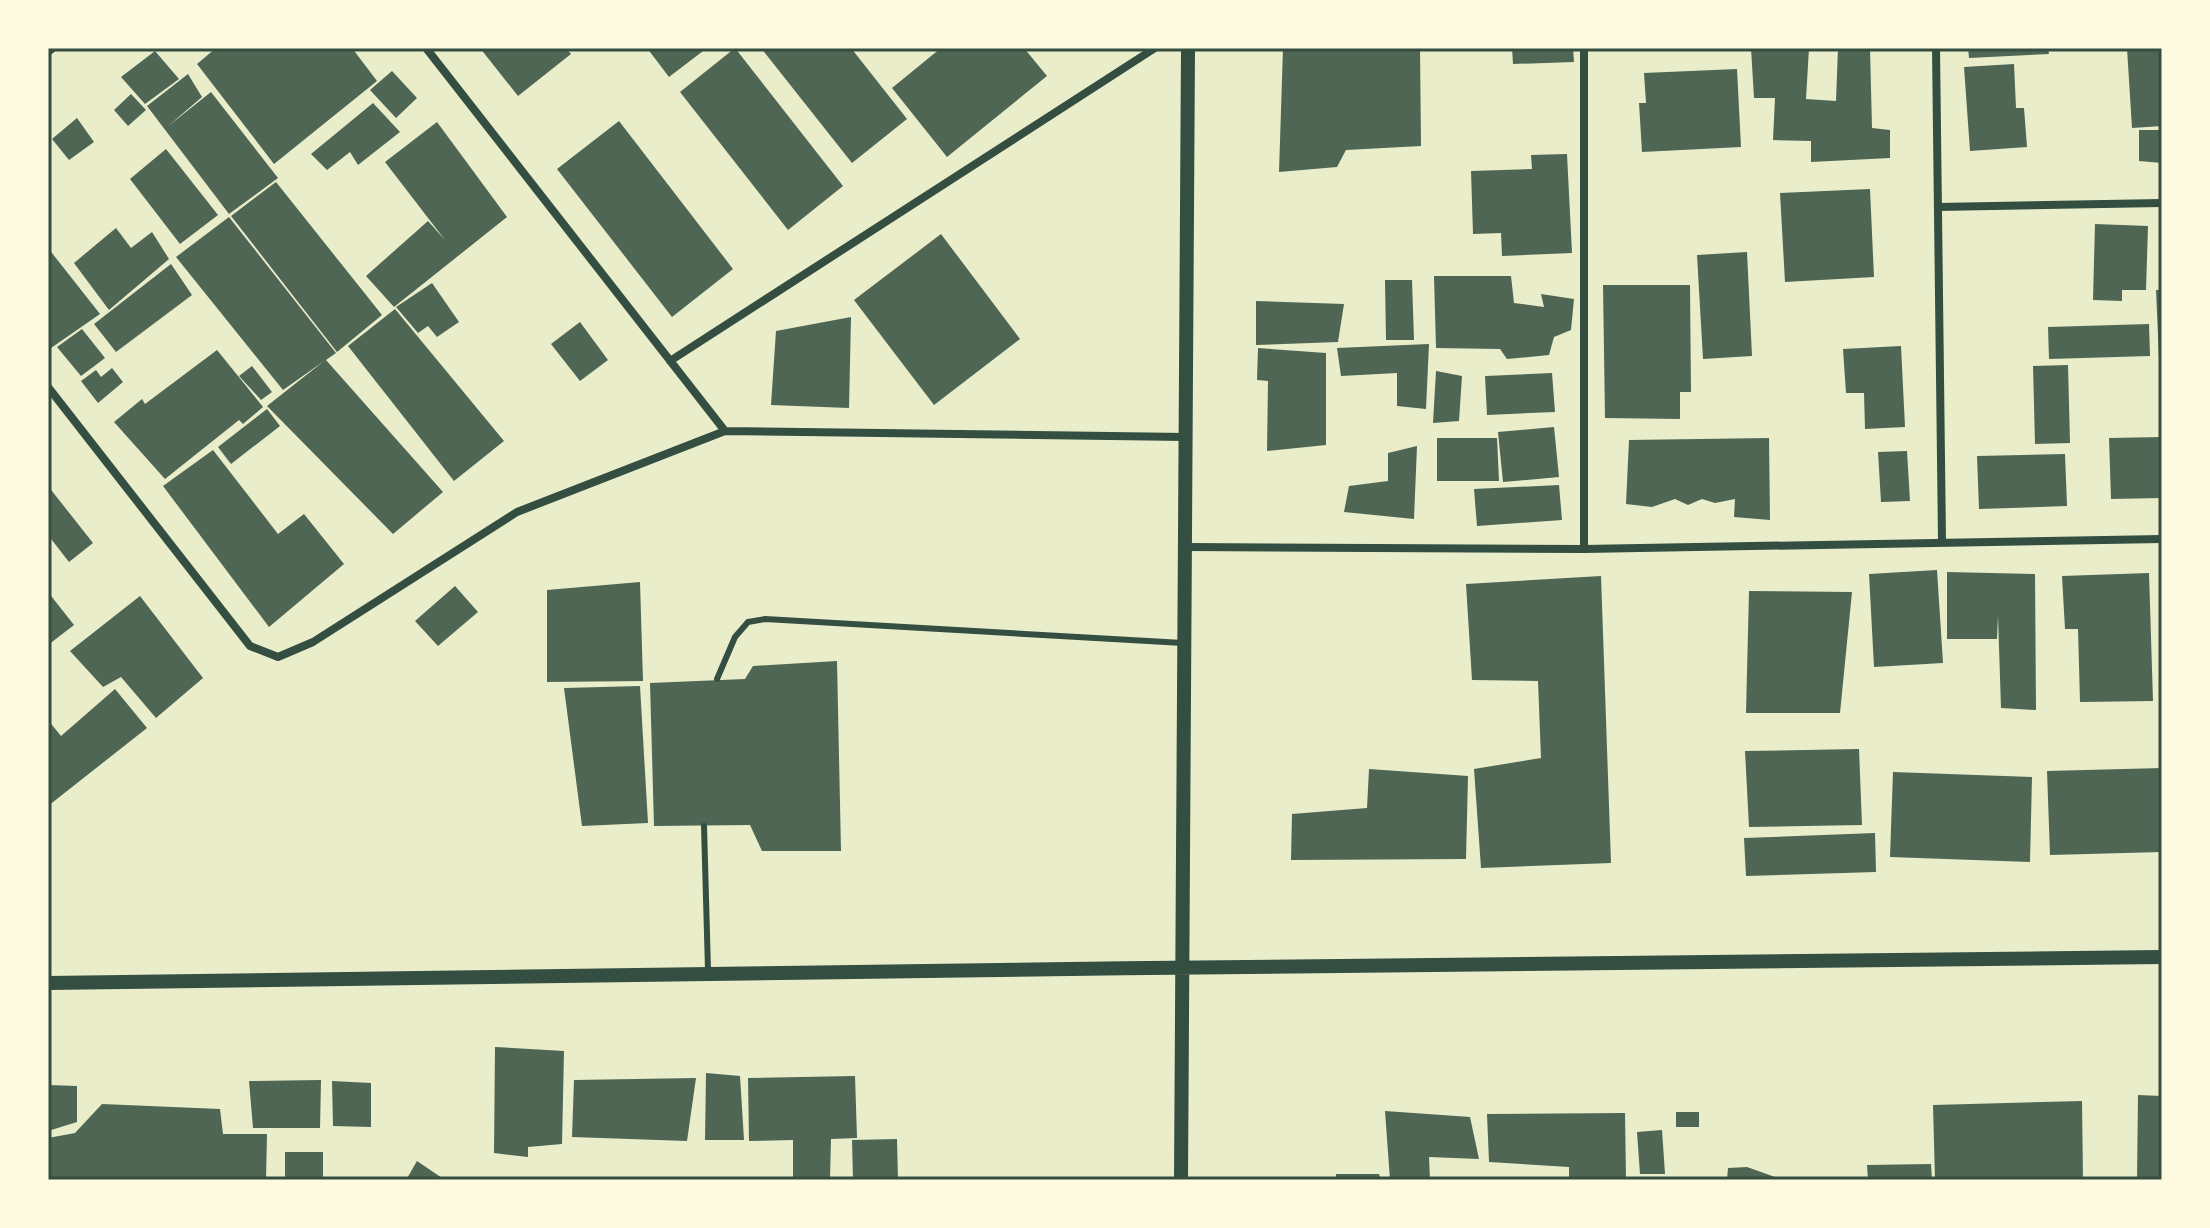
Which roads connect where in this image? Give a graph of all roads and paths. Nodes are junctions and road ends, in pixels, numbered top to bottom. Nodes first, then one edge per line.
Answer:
1 (53, 48) edge
2 (426, 48) edge
3 (1155, 48) edge
4 (1188, 48) edge
5 (1584, 48) edge
6 (1936, 48) edge
7 (48, 52) edge
8 (2162, 203) edge
9 (1938, 207) junction
10 (670, 361) junction
11 (48, 387) edge
12 (725, 431) junction
13 (1185, 437) junction
14 (2162, 539) edge
15 (1942, 541) junction
16 (1184, 547) junction
17 (1584, 549) junction
18 (1183, 643) junction
19 (717, 679) dead end
20 (704, 826) dead end
21 (2162, 957) edge
22 (708, 970) junction
23 (1180, 970) junction
24 (48, 983) edge
25 (1181, 1180) edge

1 - 7 street
2 - 10 street
3 - 10 street
4 - 13 street
5 - 17 street
6 - 9 street
8 - 9 street
9 - 15 street
10 - 12 street
11 - 12 street
12 - 13 street
13 - 16 street
14 - 15 street
15 - 17 street
16 - 17 street
16 - 18 street
18 - 19 lane
18 - 23 street
20 - 22 lane
21 - 23 street
22 - 23 street
22 - 24 street
23 - 25 street

